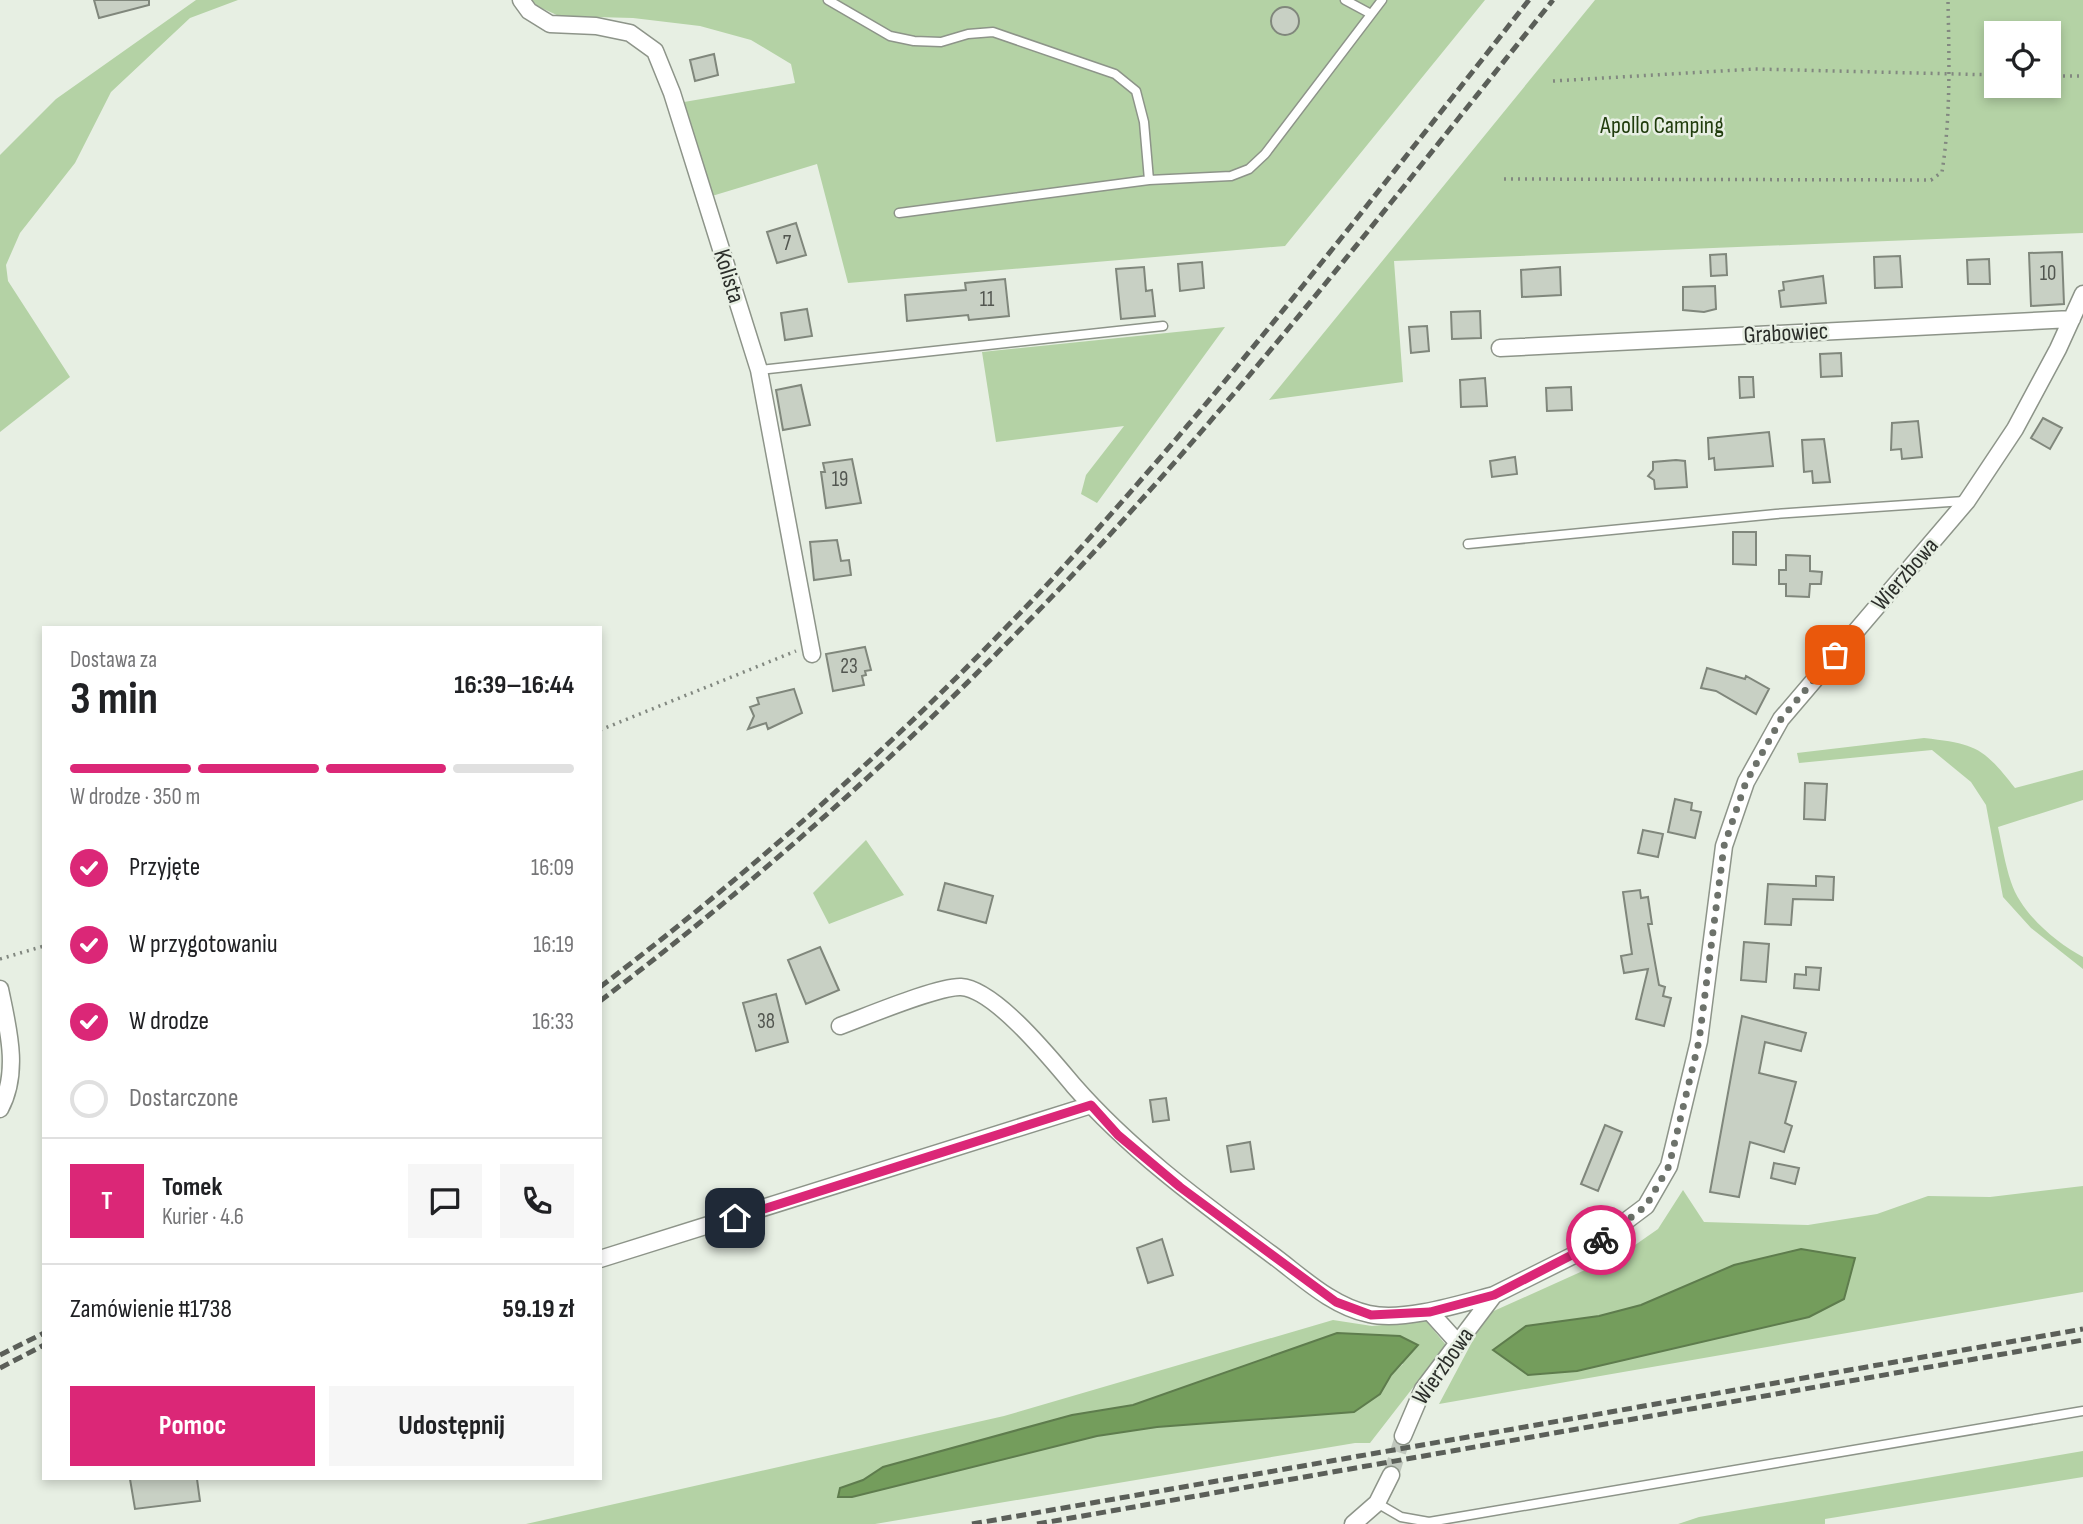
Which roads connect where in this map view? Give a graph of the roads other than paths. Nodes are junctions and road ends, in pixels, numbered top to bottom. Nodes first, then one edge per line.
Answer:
1 (521, 0) edge
2 (828, 0) edge
3 (1345, 0) edge
4 (1382, 0) edge
5 (1371, 14) junction
6 (1149, 180) junction
7 (899, 213) dead end
8 (2083, 294) edge
9 (2072, 319) junction
10 (1163, 326) dead end
11 (1500, 348) dead end
12 (759, 370) junction
13 (1967, 501) junction
14 (1468, 544) dead end
15 (811, 650) road end
16 (0, 989) edge
17 (840, 1026) dead end
18 (1091, 1105) junction
19 (0, 1109) edge
20 (602, 1258) edge
21 (1494, 1295) junction
22 (1430, 1312) junction
23 (1458, 1343) junction
24 (2083, 1411) edge
25 (1403, 1436) tunnel mouth
26 (1391, 1475) tunnel mouth
27 (1377, 1503) junction
28 (1353, 1524) edge

1 - 12 street, Kolista
2 - 6 lane
3 - 5 lane
4 - 5 lane
5 - 6 lane
6 - 7 lane
8 - 9 street, Wierzbowa
9 - 11 street, Grabowiec
9 - 13 street, Wierzbowa
10 - 12 lane
12 - 15 street, Kolista
13 - 14 lane
13 - 21 street, Wierzbowa
16 - 19 street
17 - 18 street
18 - 20 street
18 - 22 street
21 - 22 street
21 - 23 street, Wierzbowa
22 - 23 street
23 - 25 street, Wierzbowa
24 - 27 lane
26 - 27 street
27 - 28 street

